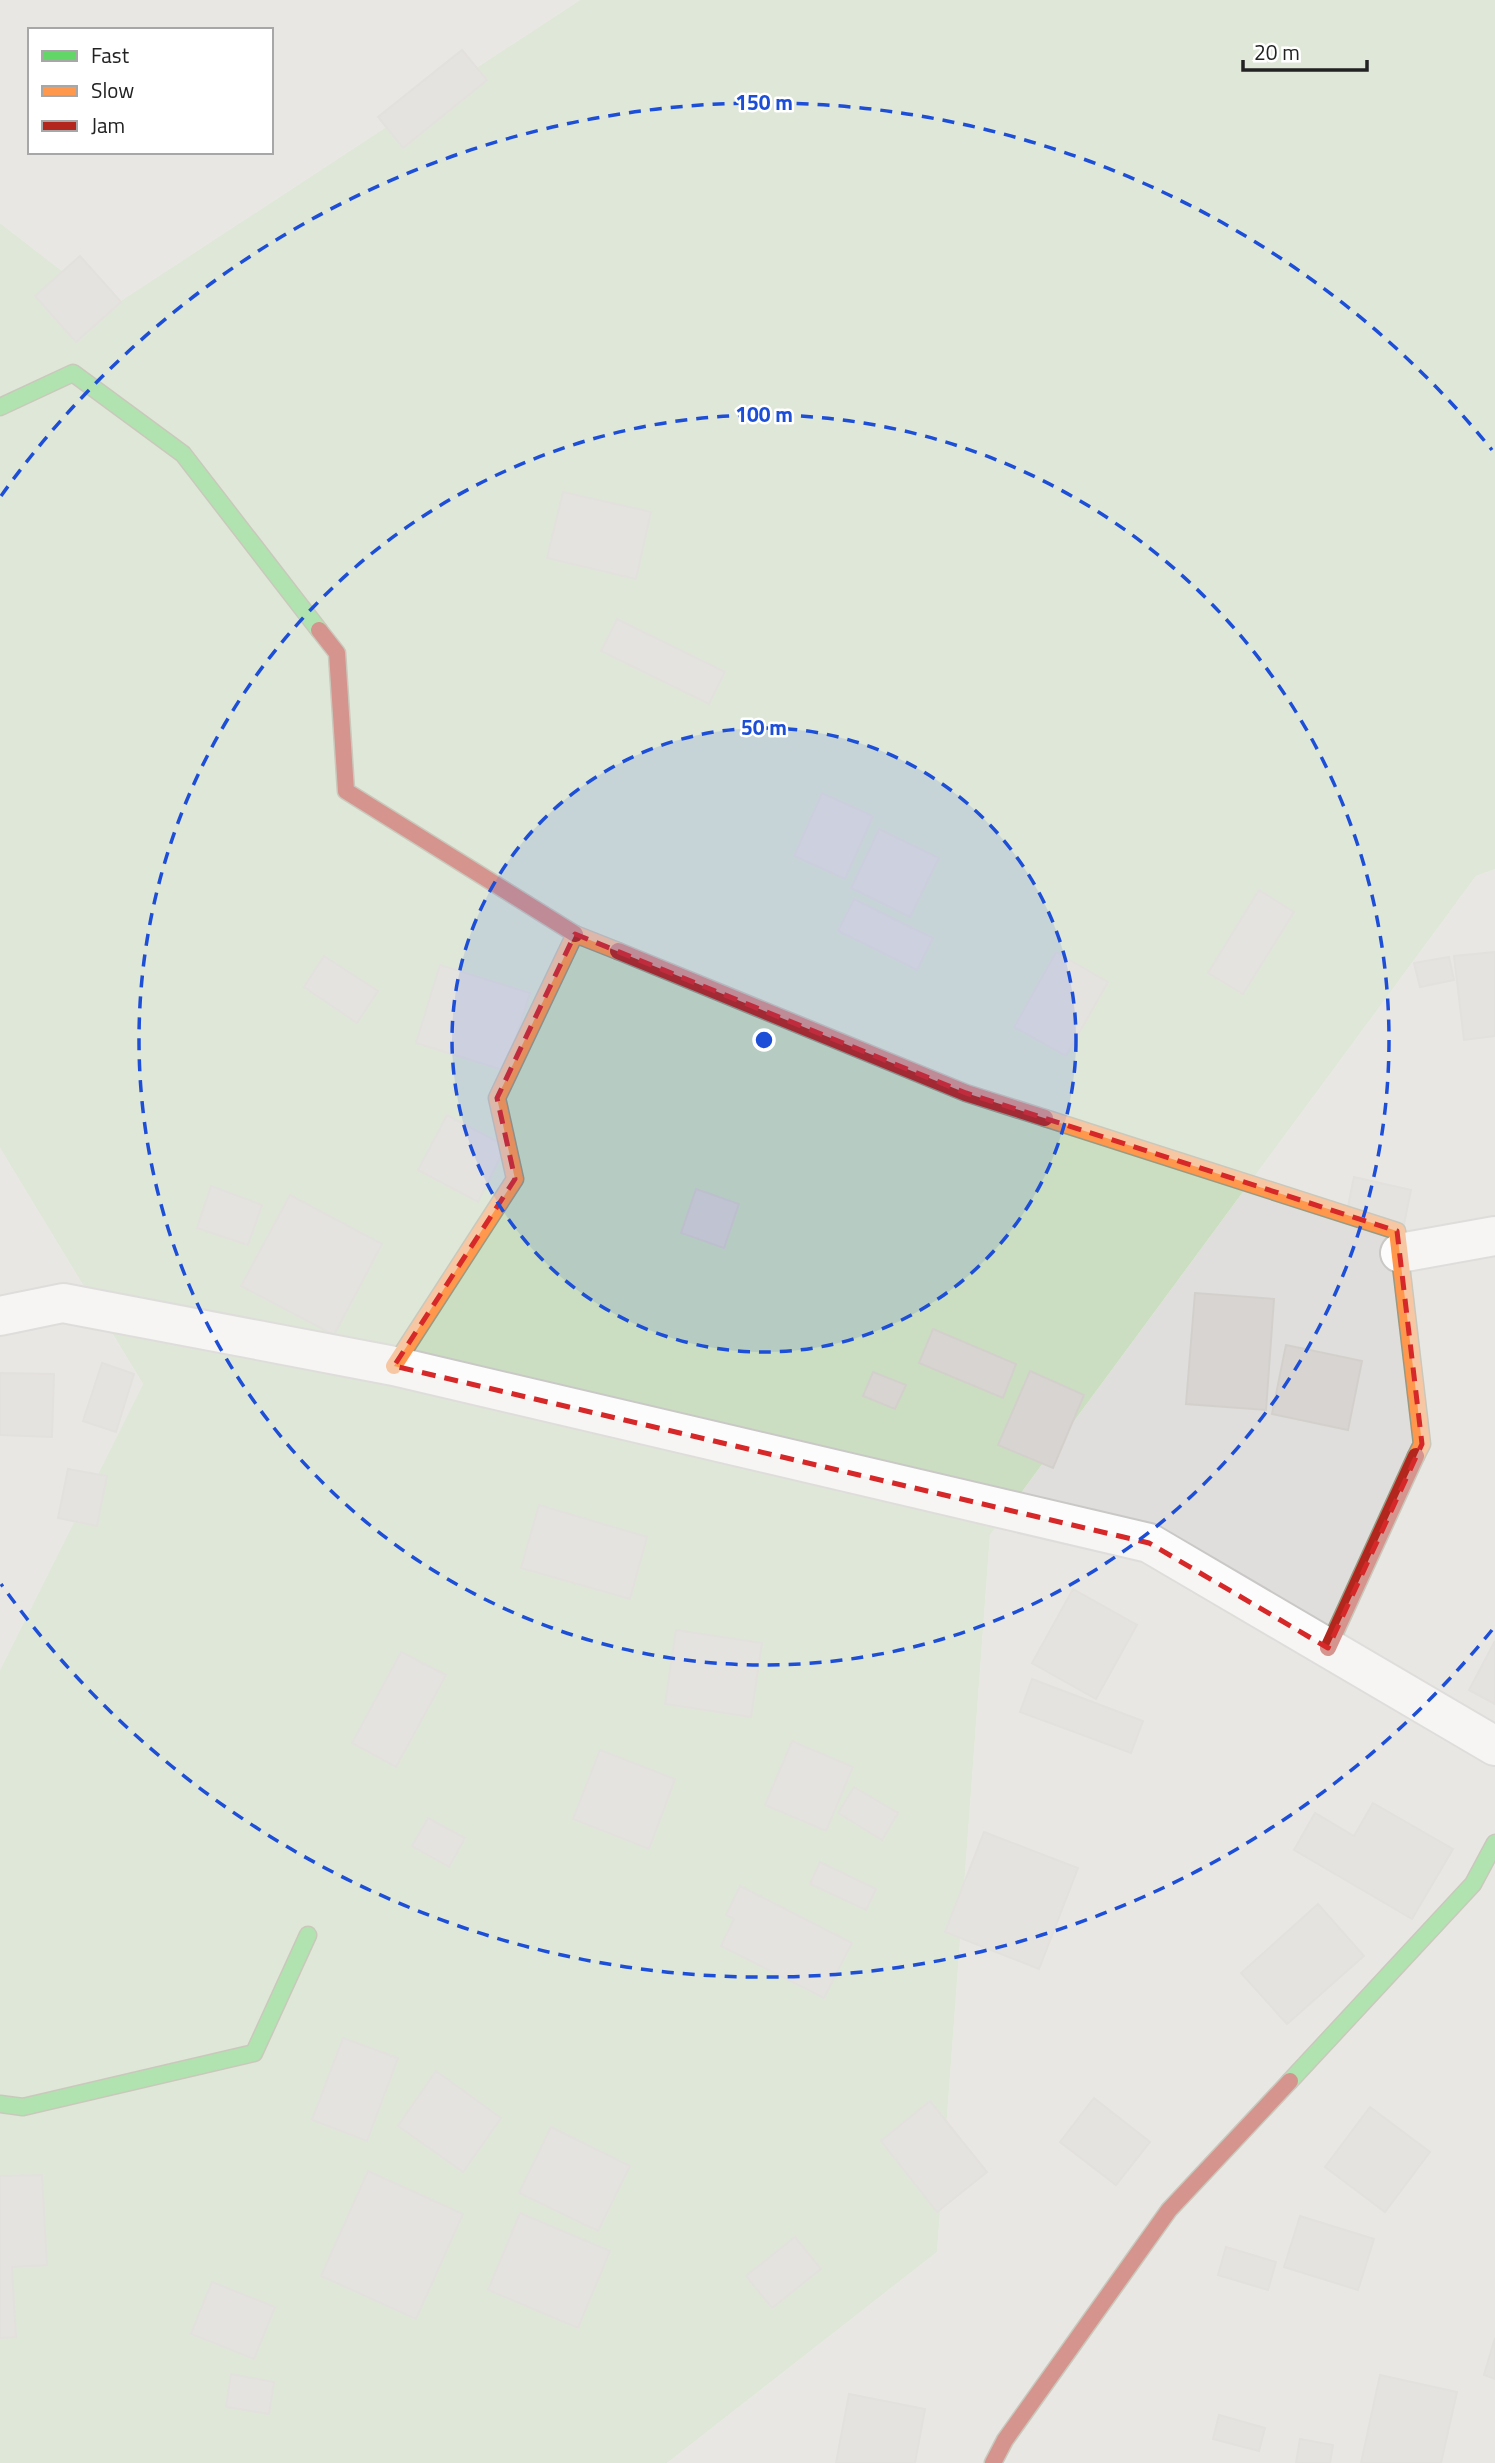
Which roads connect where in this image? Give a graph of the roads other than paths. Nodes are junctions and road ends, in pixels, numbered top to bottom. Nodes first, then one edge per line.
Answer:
1 (0, 407) edge
2 (575, 934) junction
3 (1495, 1236) edge
4 (1400, 1253) junction
5 (0, 1316) edge
6 (394, 1366) junction
7 (1328, 1648) junction
8 (1495, 1746) edge
9 (1495, 1843) edge
10 (308, 1935) dead end
11 (0, 2104) edge
12 (993, 2463) edge

1 - 2 street
2 - 4 street
2 - 6 street
3 - 4 street
4 - 7 street
5 - 6 street
6 - 7 street
7 - 8 street
9 - 12 street
10 - 11 street

